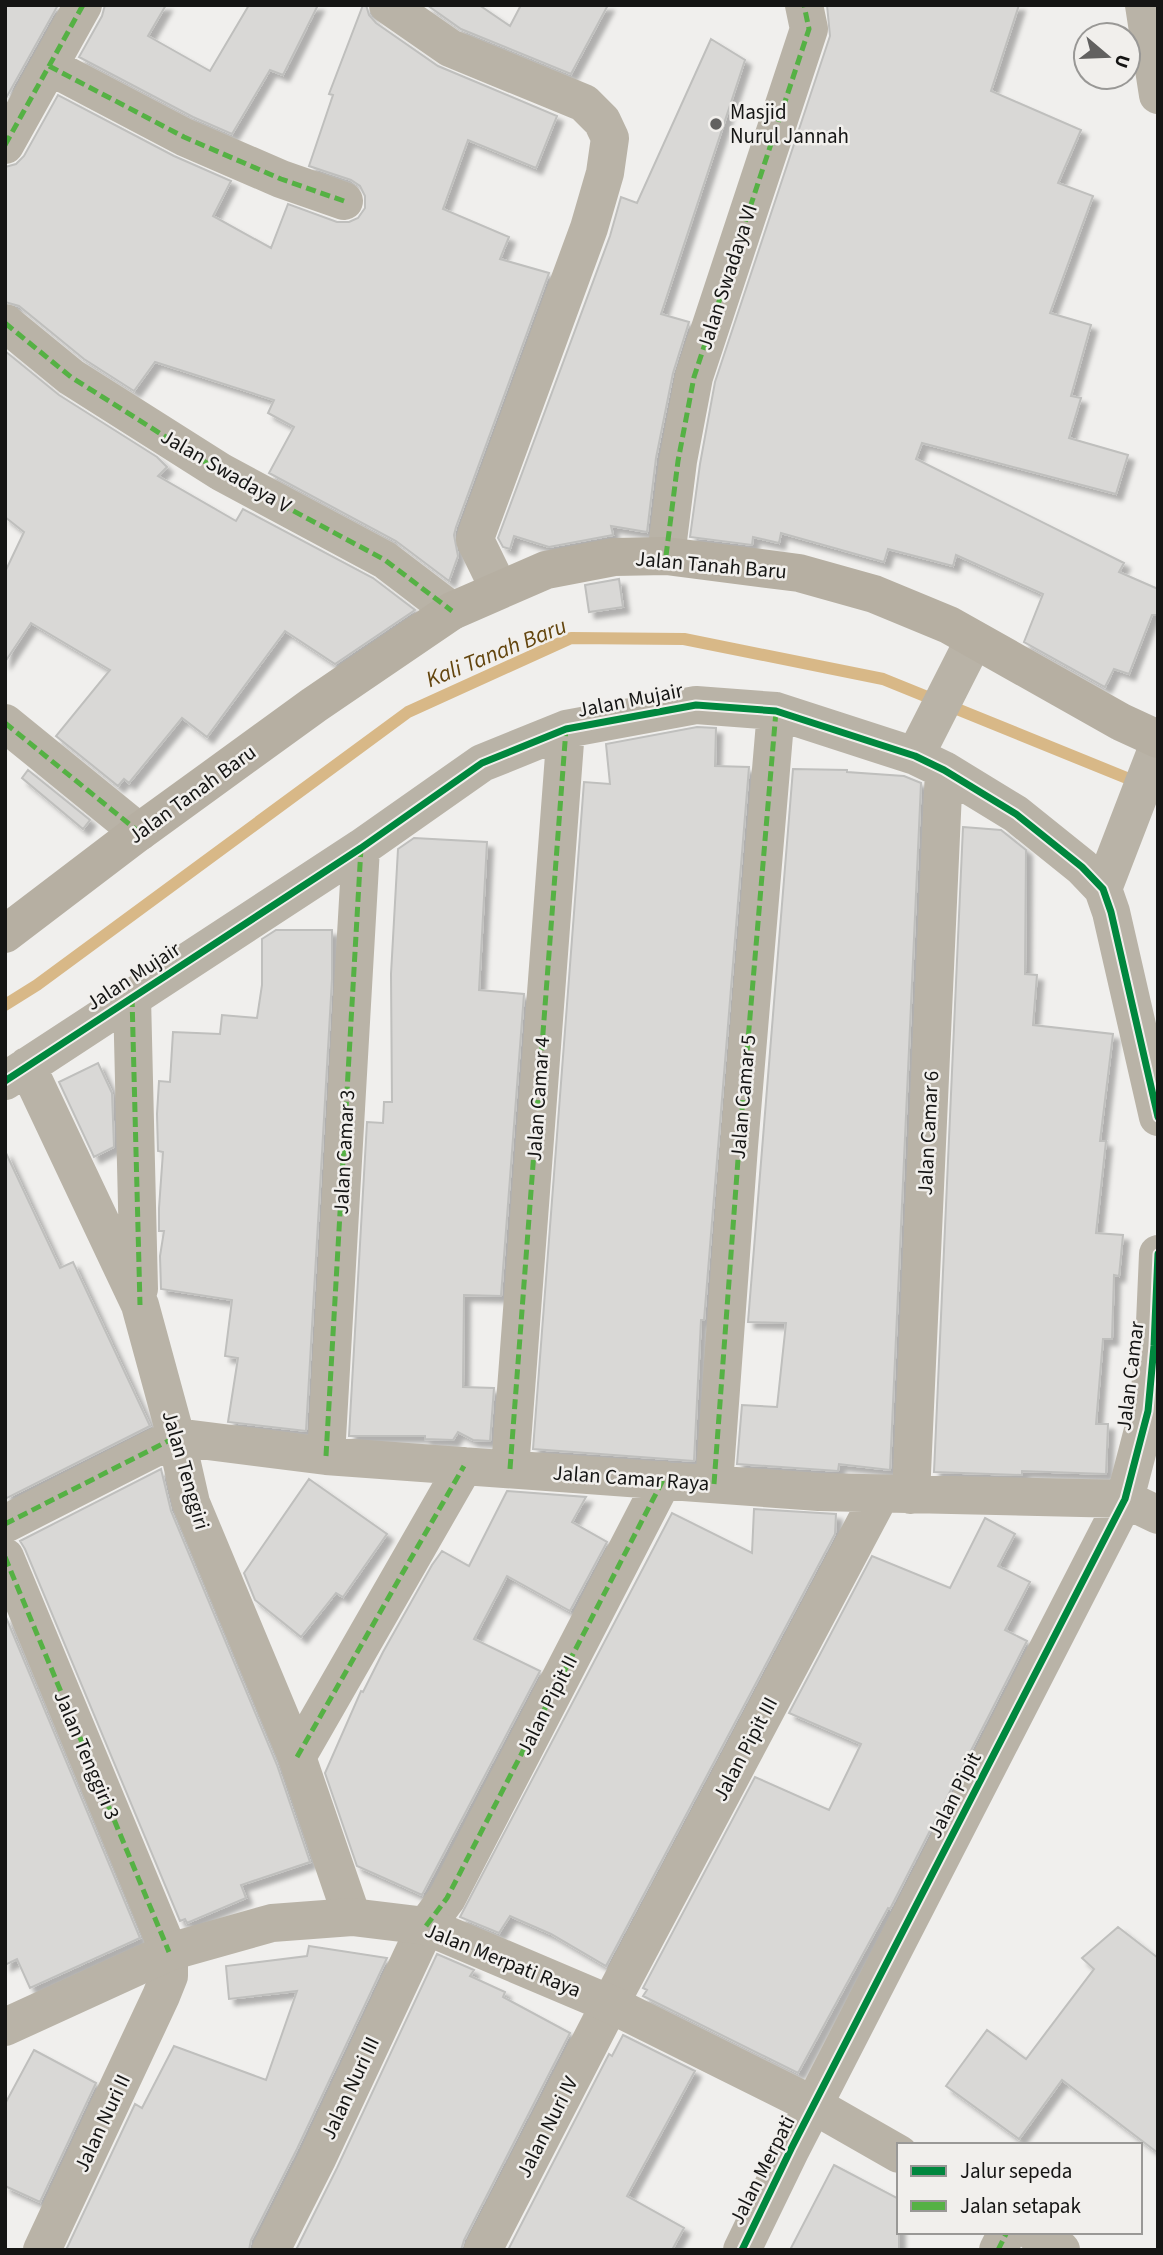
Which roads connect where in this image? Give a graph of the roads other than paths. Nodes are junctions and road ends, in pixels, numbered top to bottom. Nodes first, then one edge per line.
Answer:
1 (83, 5) edge
2 (387, 5) edge
3 (804, 5) edge
4 (1144, 5) edge
5 (49, 66) junction
6 (1158, 95) edge
7 (5, 145) edge
8 (344, 201) dead end
9 (5, 323) edge
10 (666, 556) junction
11 (499, 589) junction
12 (452, 611) junction
13 (968, 652) junction
14 (776, 711) junction
15 (5, 723) edge
16 (566, 729) junction
17 (1156, 749) edge
18 (929, 752) junction
19 (139, 832) junction
20 (361, 848) junction
21 (1103, 889) junction
22 (5, 934) edge
23 (132, 997) junction
24 (16, 1073) edge
25 (1158, 1117) edge
26 (1158, 1254) edge
27 (140, 1305) junction
28 (176, 1437) junction
29 (326, 1456) junction
30 (464, 1466) junction
31 (510, 1469) junction
32 (663, 1480) junction
33 (714, 1484) junction
34 (896, 1495) junction
35 (1141, 1507) edge
36 (5, 1524) edge
37 (5, 1558) edge
38 (297, 1757) junction
39 (352, 1917) junction
40 (426, 1926) junction
41 (169, 1952) junction
42 (610, 2004) junction
43 (5, 2027) edge
44 (815, 2106) junction
45 (897, 2153) edge
46 (1006, 2234) edge
47 (1036, 2234) edge
48 (42, 2250) edge
49 (271, 2250) edge
50 (484, 2250) edge
51 (742, 2250) edge
52 (998, 2250) edge
53 (1060, 2250) edge

1 - 5 street
2 - 11 street
3 - 10 street, Jalan Swadaya VI
4 - 6 street
5 - 7 street
5 - 8 street
9 - 12 street, Jalan Swadaya V
10 - 11 main road, Jalan Tanah Baru
10 - 13 main road, Jalan Tanah Baru
11 - 12 main road, Jalan Tanah Baru
12 - 19 main road, Jalan Tanah Baru
13 - 17 main road, Jalan Tanah Baru
13 - 18 street
14 - 16 street, Jalan Mujair
14 - 18 street, Jalan Mujair
14 - 33 street, Jalan Camar 5
15 - 19 street
16 - 20 street, Jalan Mujair
16 - 31 street, Jalan Camar 4
17 - 21 street
18 - 21 street, Jalan Mujair
18 - 34 street, Jalan Camar 6
19 - 22 main road, Jalan Tanah Baru
20 - 23 street, Jalan Mujair
20 - 29 street, Jalan Camar 3
21 - 25 street
23 - 24 street, Jalan Mujair
23 - 27 street
24 - 27 street, Jalan Tenggiri
26 - 35 street, Jalan Camar
27 - 28 street, Jalan Tenggiri
28 - 29 street, Jalan Camar Raya
28 - 36 street
28 - 38 street, Jalan Tenggiri
29 - 30 street, Jalan Camar Raya
30 - 31 street, Jalan Camar Raya
30 - 38 street
31 - 32 street, Jalan Camar Raya
32 - 33 street, Jalan Camar Raya
32 - 40 street, Jalan Pipit II
33 - 34 street, Jalan Camar Raya
34 - 35 street, Jalan Camar Raya
34 - 42 street, Jalan Pipit III
35 - 44 street, Jalan Pipit
37 - 41 street, Jalan Tenggiri 3
38 - 39 street, Jalan Tenggiri
39 - 40 street, Jalan Merpati Raya
39 - 41 street, Jalan Merpati Raya
40 - 42 street, Jalan Merpati Raya
40 - 49 street, Jalan Nuri III
41 - 43 street, Jalan Merpati Raya
41 - 48 street, Jalan Nuri II
42 - 44 street, Jalan Merpati Raya
42 - 50 street, Jalan Nuri IV
44 - 45 street, Jalan Merpati Raya
44 - 51 street, Jalan Merpati
46 - 52 street
47 - 53 street

